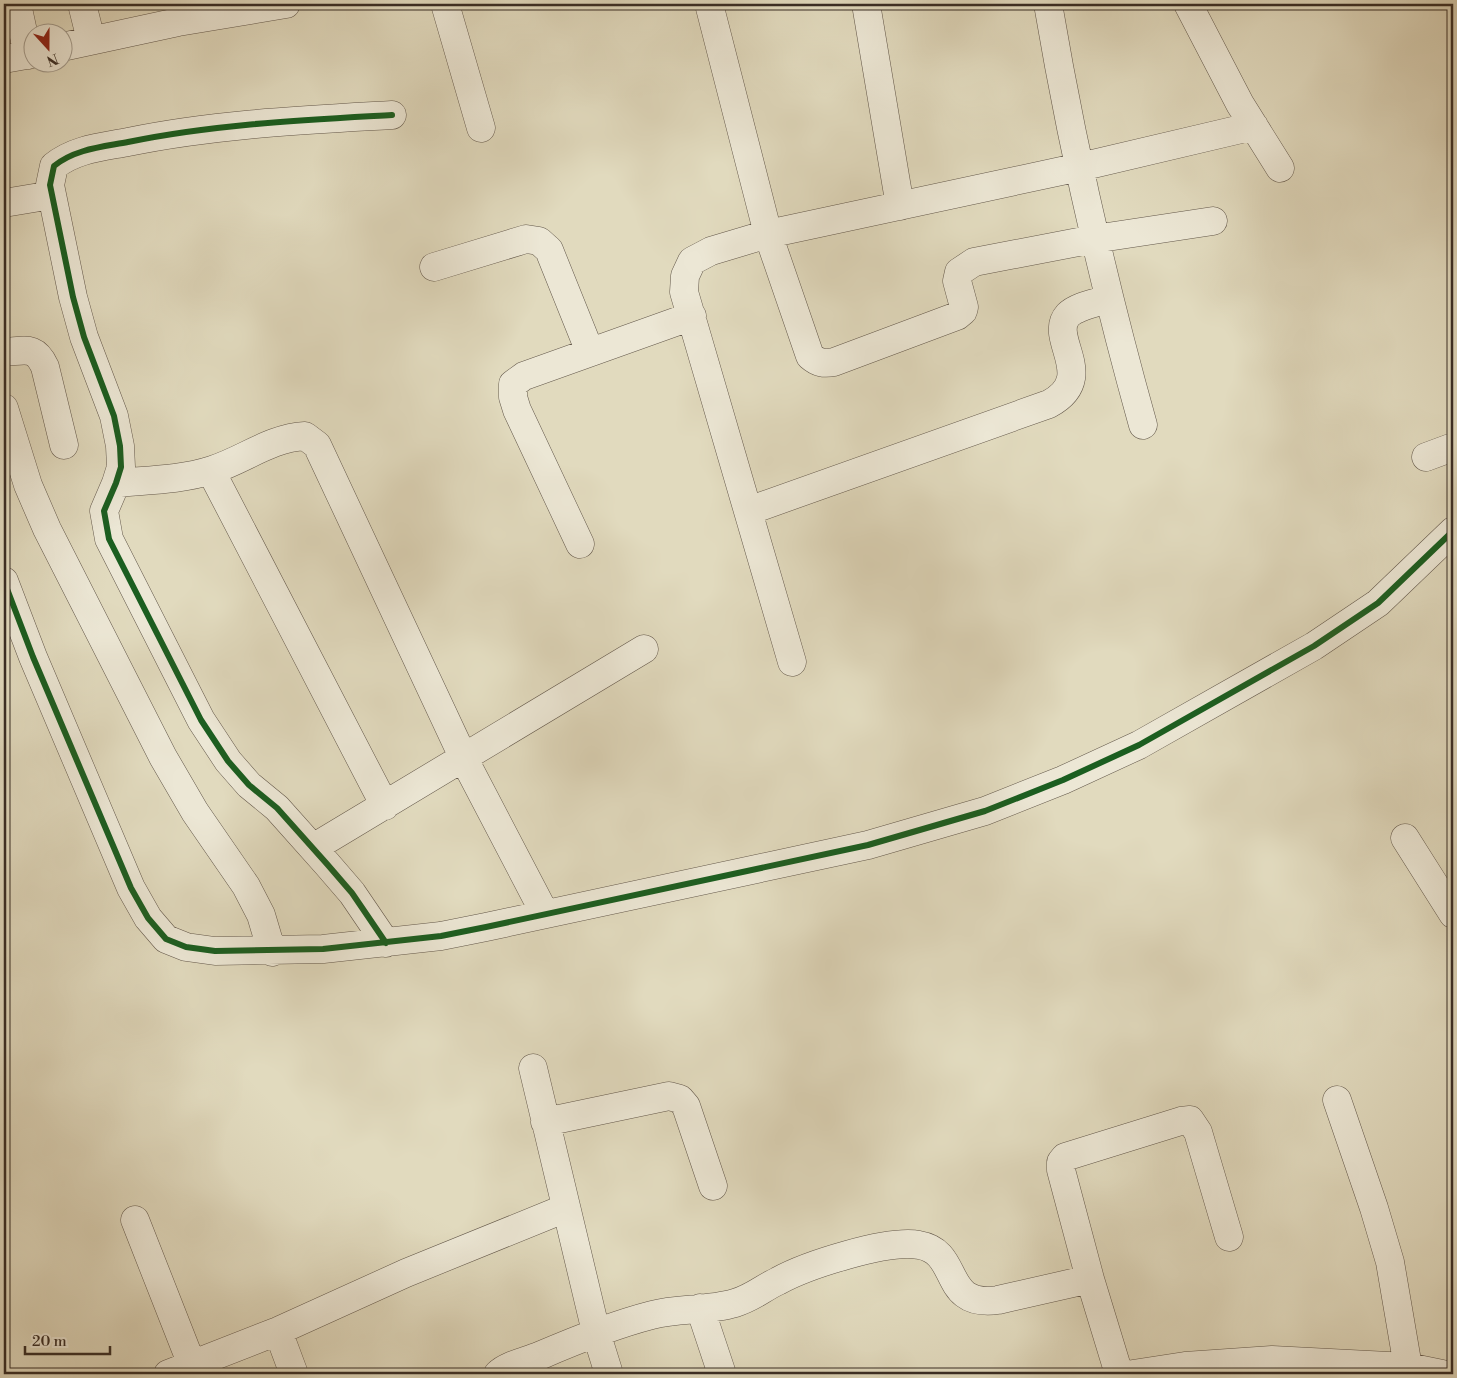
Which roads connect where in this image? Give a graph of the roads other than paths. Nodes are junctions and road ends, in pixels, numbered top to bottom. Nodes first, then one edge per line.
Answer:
1 (17, 4) edge
2 (82, 4) edge
3 (286, 4) edge
4 (446, 4) edge
5 (709, 4) edge
6 (866, 4) edge
7 (1048, 4) edge
8 (1188, 4) edge
9 (91, 40) junction
10 (72, 45) edge
11 (21, 56) edge
12 (392, 115) dead end
13 (1254, 126) junction
14 (481, 128) dead end
15 (1080, 167) junction
16 (1280, 168) dead end
17 (52, 195) junction
18 (4, 203) edge
19 (900, 206) junction
20 (1213, 221) dead end
21 (768, 234) junction
22 (1094, 239) junction
23 (434, 267) dead end
24 (1108, 299) junction
25 (692, 316) junction
26 (4, 352) edge
27 (590, 352) junction
28 (4, 408) edge
29 (1142, 425) dead end
30 (64, 445) dead end
31 (1453, 447) edge
32 (1426, 457) dead end
33 (211, 471) junction
34 (116, 483) junction
35 (748, 511) junction
36 (1453, 531) edge
37 (580, 544) dead end
38 (4, 581) edge
39 (644, 649) dead end
40 (792, 662) dead end
41 (464, 759) junction
42 (385, 806) junction
43 (1405, 838) dead end
44 (313, 848) junction
45 (545, 914) junction
46 (1453, 914) edge
47 (386, 942) junction
48 (272, 952) junction
49 (532, 1068) dead end
50 (1337, 1100) dead end
51 (545, 1122) junction
52 (713, 1186) dead end
53 (566, 1208) junction
54 (135, 1220) dead end
55 (1229, 1237) dead end
56 (1090, 1279) junction
57 (700, 1308) junction
58 (278, 1331) junction
59 (596, 1332) junction
60 (1408, 1367) junction
61 (180, 1370) edge
62 (294, 1374) edge
63 (498, 1374) edge
64 (609, 1374) edge
65 (722, 1374) edge
66 (1119, 1374) edge
67 (1133, 1374) edge
68 (1442, 1374) edge

1 - 11 street
2 - 9 street
3 - 9 street
4 - 14 street
5 - 21 street
6 - 19 street
7 - 15 street
8 - 13 street
9 - 10 street
12 - 17 street
13 - 15 street
13 - 16 street
15 - 19 street
15 - 22 street
17 - 18 street
17 - 34 street
19 - 21 street
20 - 22 street
21 - 22 street
21 - 25 street
22 - 24 street
23 - 27 street
24 - 29 street
24 - 35 street
25 - 27 street
25 - 35 street
26 - 30 street
27 - 37 street
28 - 48 street
31 - 32 street
33 - 34 street
33 - 41 street
33 - 42 street
34 - 44 street
35 - 40 street
36 - 45 street
38 - 48 street
39 - 41 street
41 - 42 street
41 - 45 street
42 - 44 street
43 - 46 street
44 - 47 street
45 - 47 street
47 - 48 street
49 - 51 street
50 - 60 street
51 - 52 street
51 - 53 street
53 - 58 street
53 - 59 street
54 - 61 street
55 - 56 street
56 - 57 street
56 - 66 street
57 - 59 street
57 - 65 street
58 - 61 street
58 - 62 street
59 - 63 street
59 - 64 street
60 - 67 street
60 - 68 street

